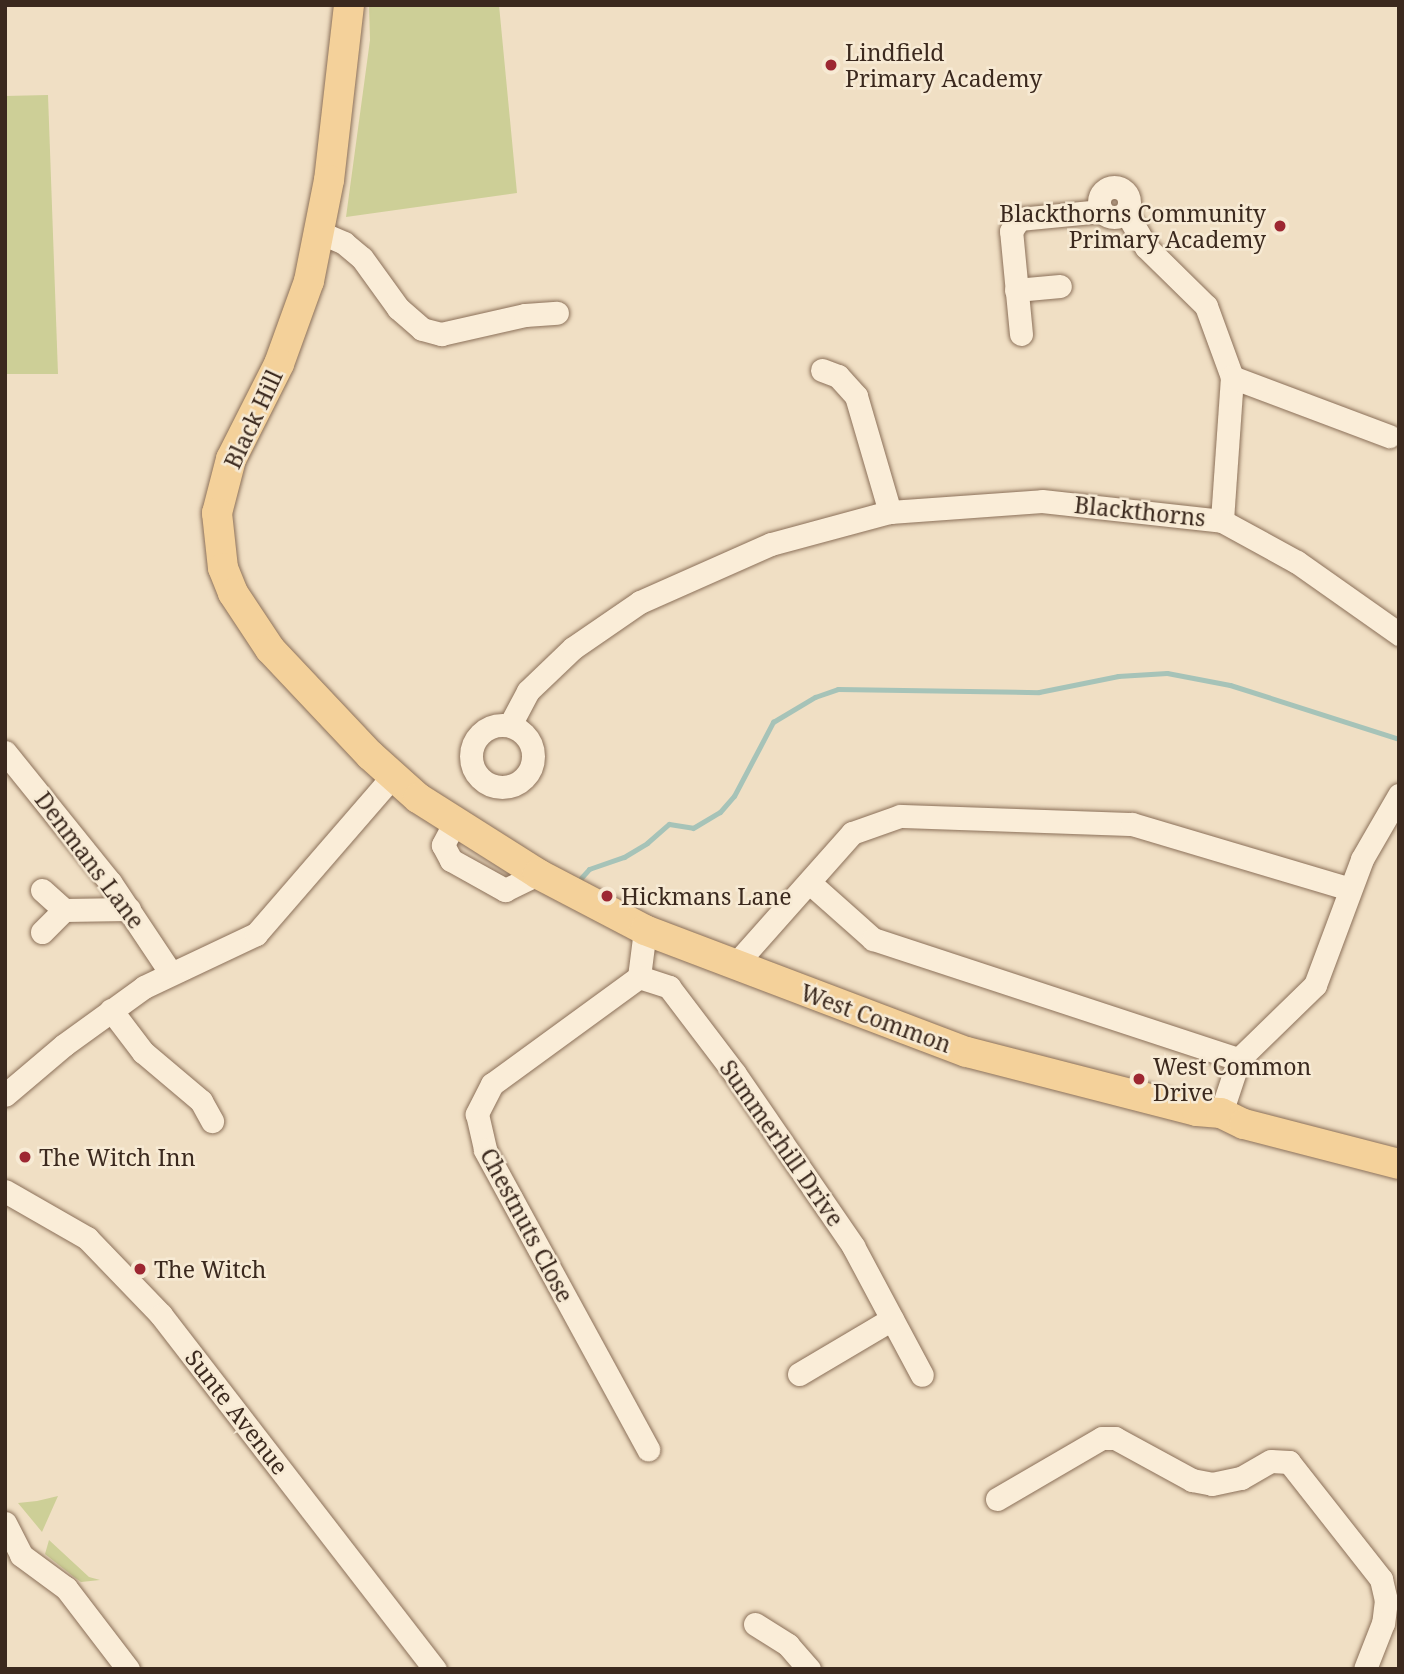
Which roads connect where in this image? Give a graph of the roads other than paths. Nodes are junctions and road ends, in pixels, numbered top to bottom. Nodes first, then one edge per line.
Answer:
1 (349, 5) edge
2 (321, 233) junction
3 (1059, 286) dead end
4 (1016, 290) junction
5 (557, 313) dead end
6 (1021, 334) dead end
7 (822, 370) dead end
8 (1232, 377) junction
9 (1389, 436) dead end
10 (890, 512) junction
11 (1222, 521) junction
12 (1399, 634) edge
13 (510, 725) dead end
14 (5, 752) edge
15 (392, 777) junction
16 (1399, 795) edge
17 (811, 884) junction
18 (1350, 889) junction
19 (42, 890) dead end
20 (130, 909) junction
21 (64, 910) junction
22 (645, 930) junction
23 (42, 932) dead end
24 (734, 966) junction
25 (170, 972) junction
26 (639, 977) junction
27 (111, 1010) junction
28 (1239, 1059) junction
29 (5, 1095) edge
30 (1222, 1113) junction
31 (212, 1121) dead end
32 (1399, 1164) edge
33 (5, 1191) edge
34 (892, 1319) junction
35 (799, 1374) dead end
36 (922, 1375) dead end
37 (648, 1450) dead end
38 (997, 1499) dead end
39 (5, 1523) edge
40 (13, 1563) edge
41 (755, 1624) dead end
42 (128, 1669) edge
43 (435, 1669) edge
44 (809, 1669) edge
45 (1365, 1669) edge

1 - 2 main road, Black Hill
2 - 5 street
2 - 15 main road, Black Hill
3 - 4 street
4 - 6 street
4 - 8 street
7 - 10 street
8 - 9 street
8 - 11 street
10 - 11 street, Blackthorns
10 - 13 street, Blackthorns
11 - 12 street, Blackthorns
14 - 20 street, Denmans Lane
15 - 22 main road, West Common
15 - 25 street
16 - 18 street
17 - 18 street
17 - 24 street
17 - 28 street
18 - 28 street
19 - 21 street
20 - 21 street
20 - 25 street, Denmans Lane
21 - 23 street
22 - 24 main road, West Common
22 - 26 street
24 - 30 main road, West Common
25 - 27 street
26 - 34 street, Summerhill Drive
26 - 37 street, Chestnuts Close
27 - 29 street
27 - 31 street
28 - 30 street
30 - 32 main road, West Common
33 - 43 street, Sunte Avenue
34 - 35 street
34 - 36 street, Summerhill Drive
38 - 45 street
39 - 40 street
40 - 42 street
41 - 44 street

